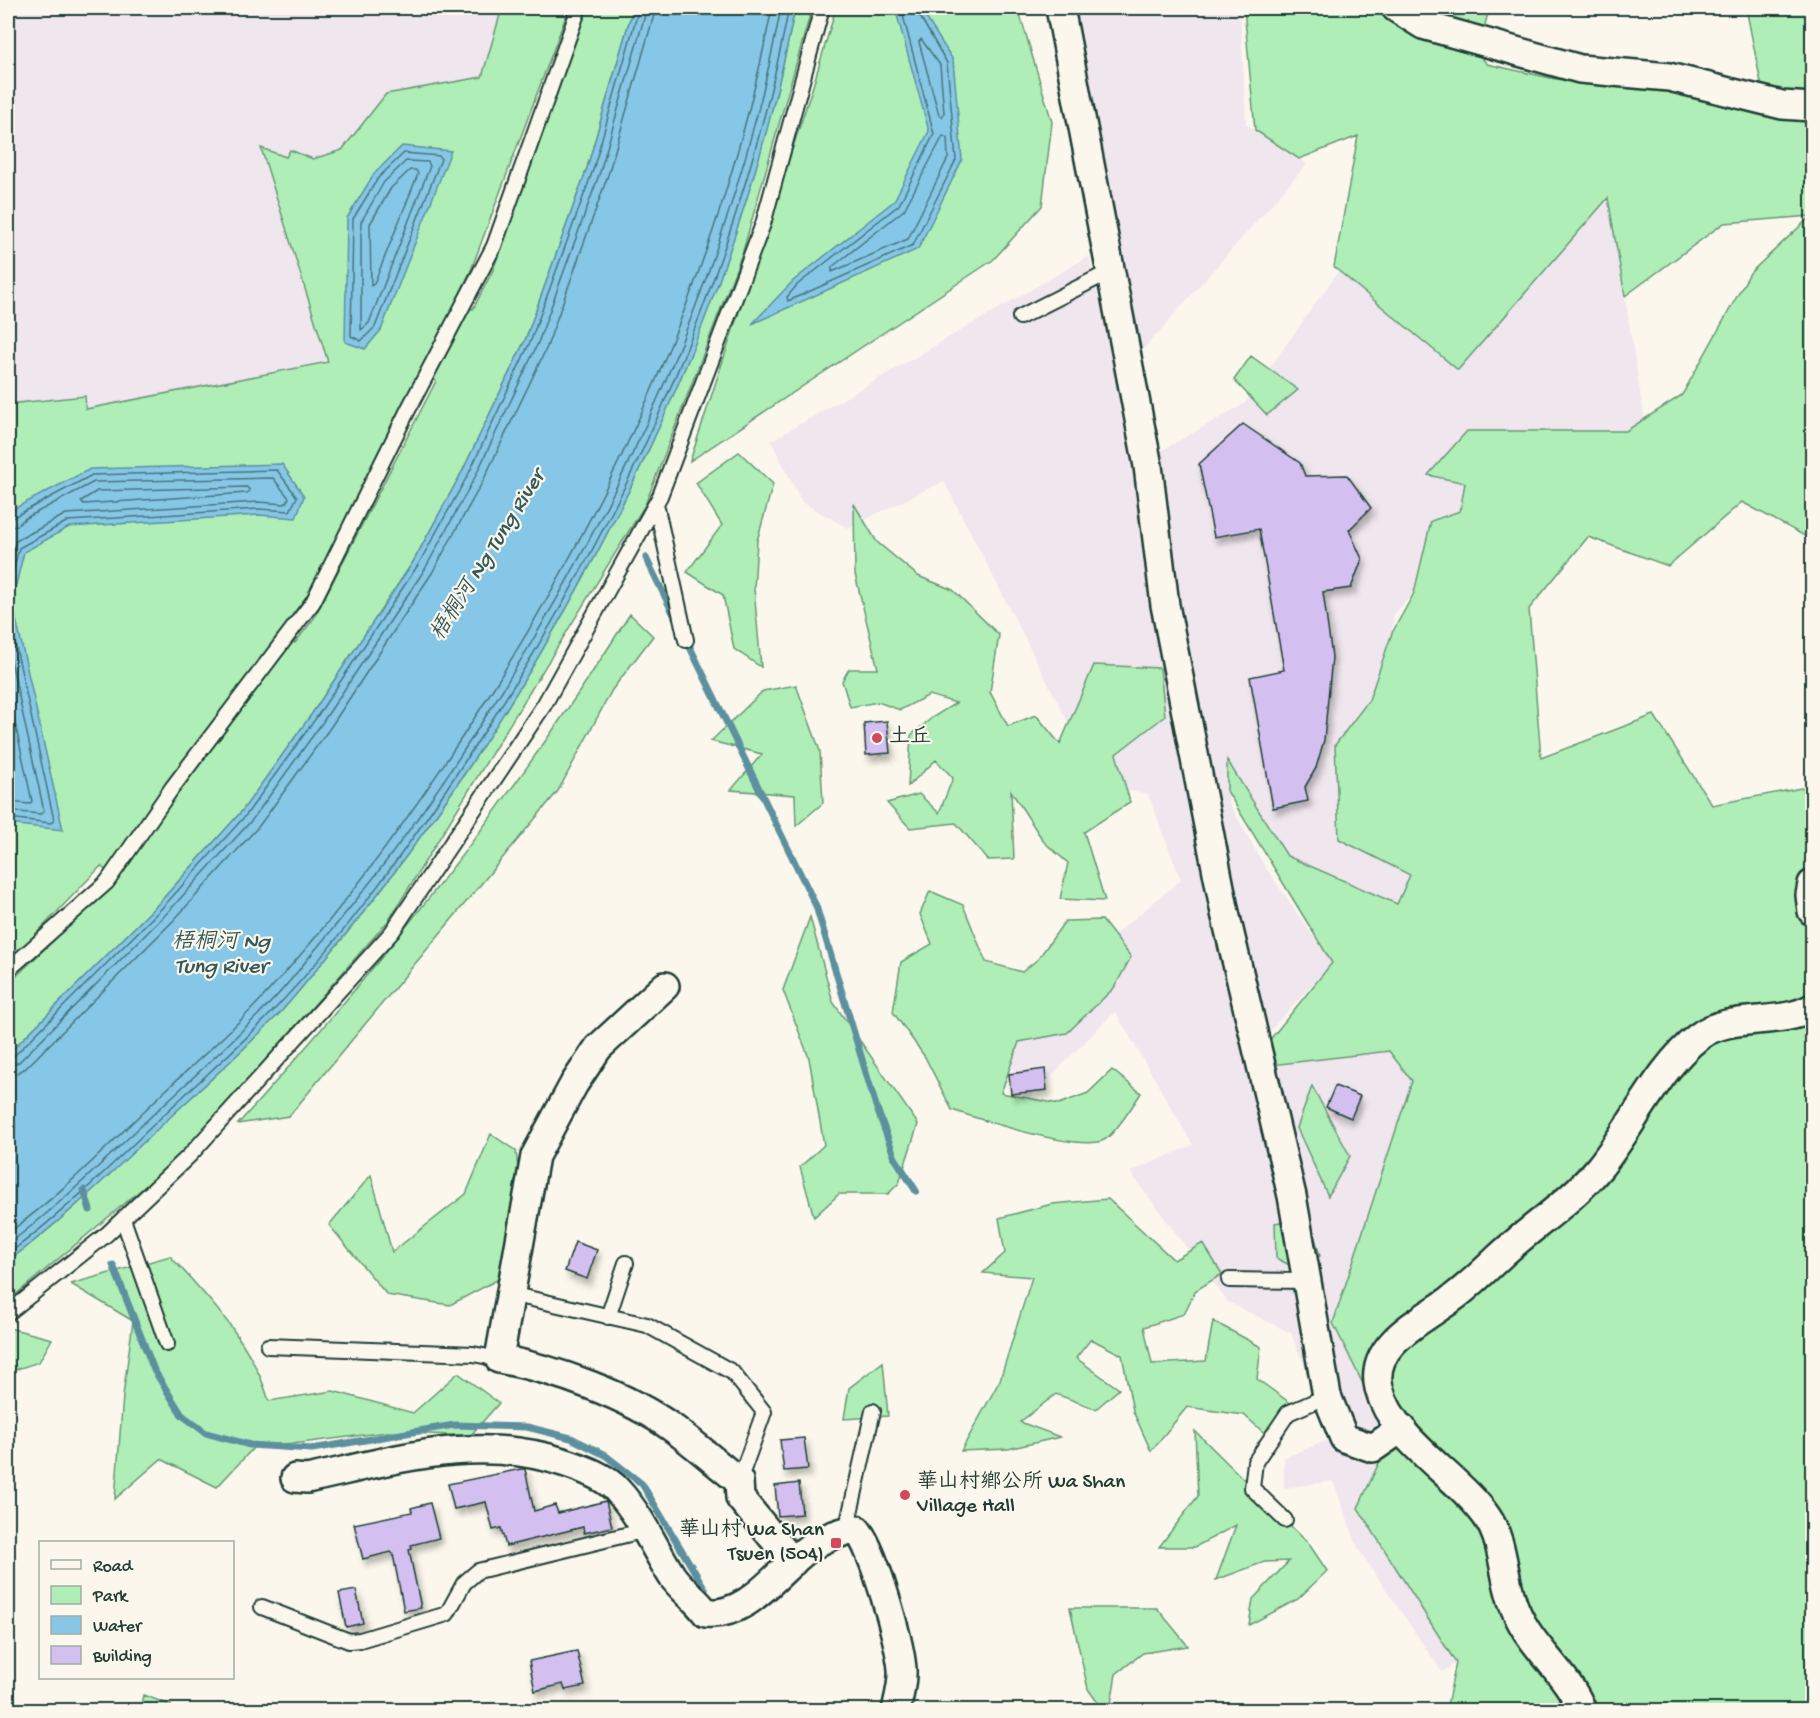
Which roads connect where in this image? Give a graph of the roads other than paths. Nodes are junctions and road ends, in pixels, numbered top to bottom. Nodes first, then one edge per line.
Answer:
1 (579, 8) edge
2 (822, 8) edge
3 (1060, 8) edge
4 (1396, 8) edge
5 (1812, 107) edge
6 (1109, 272) junction
7 (1020, 317) dead end
8 (656, 504) junction
9 (686, 640) dead end
10 (1812, 884) edge
11 (1812, 911) edge
12 (8, 970) edge
13 (665, 986) dead end
14 (1812, 1008) edge
15 (123, 1219) junction
16 (626, 1263) dead end
17 (1229, 1280) dead end
18 (1307, 1281) junction
19 (510, 1294) junction
20 (8, 1313) edge
21 (608, 1317) junction
22 (167, 1344) dead end
23 (268, 1346) dead end
24 (499, 1359) junction
25 (1327, 1396) junction
26 (873, 1411) dead end
27 (1402, 1428) junction
28 (296, 1478) dead end
29 (739, 1481) junction
30 (1285, 1520) dead end
31 (646, 1530) junction
32 (846, 1531) junction
33 (793, 1562) junction
34 (262, 1607) dead end
35 (896, 1710) edge
36 (1582, 1710) edge

1 - 12 lane
2 - 8 lane
3 - 6 street
4 - 5 street
6 - 7 lane
6 - 18 street
8 - 9 lane
8 - 15 lane
10 - 11 street
13 - 19 street
14 - 27 street
15 - 20 lane
15 - 22 lane
16 - 21 lane
17 - 18 lane
18 - 25 street
19 - 21 lane
19 - 24 street
21 - 29 lane
23 - 24 lane
24 - 29 street
25 - 27 street
25 - 30 lane
26 - 32 lane
27 - 36 street
28 - 31 street
29 - 33 street
31 - 33 street
31 - 34 lane
32 - 33 street
32 - 35 street

